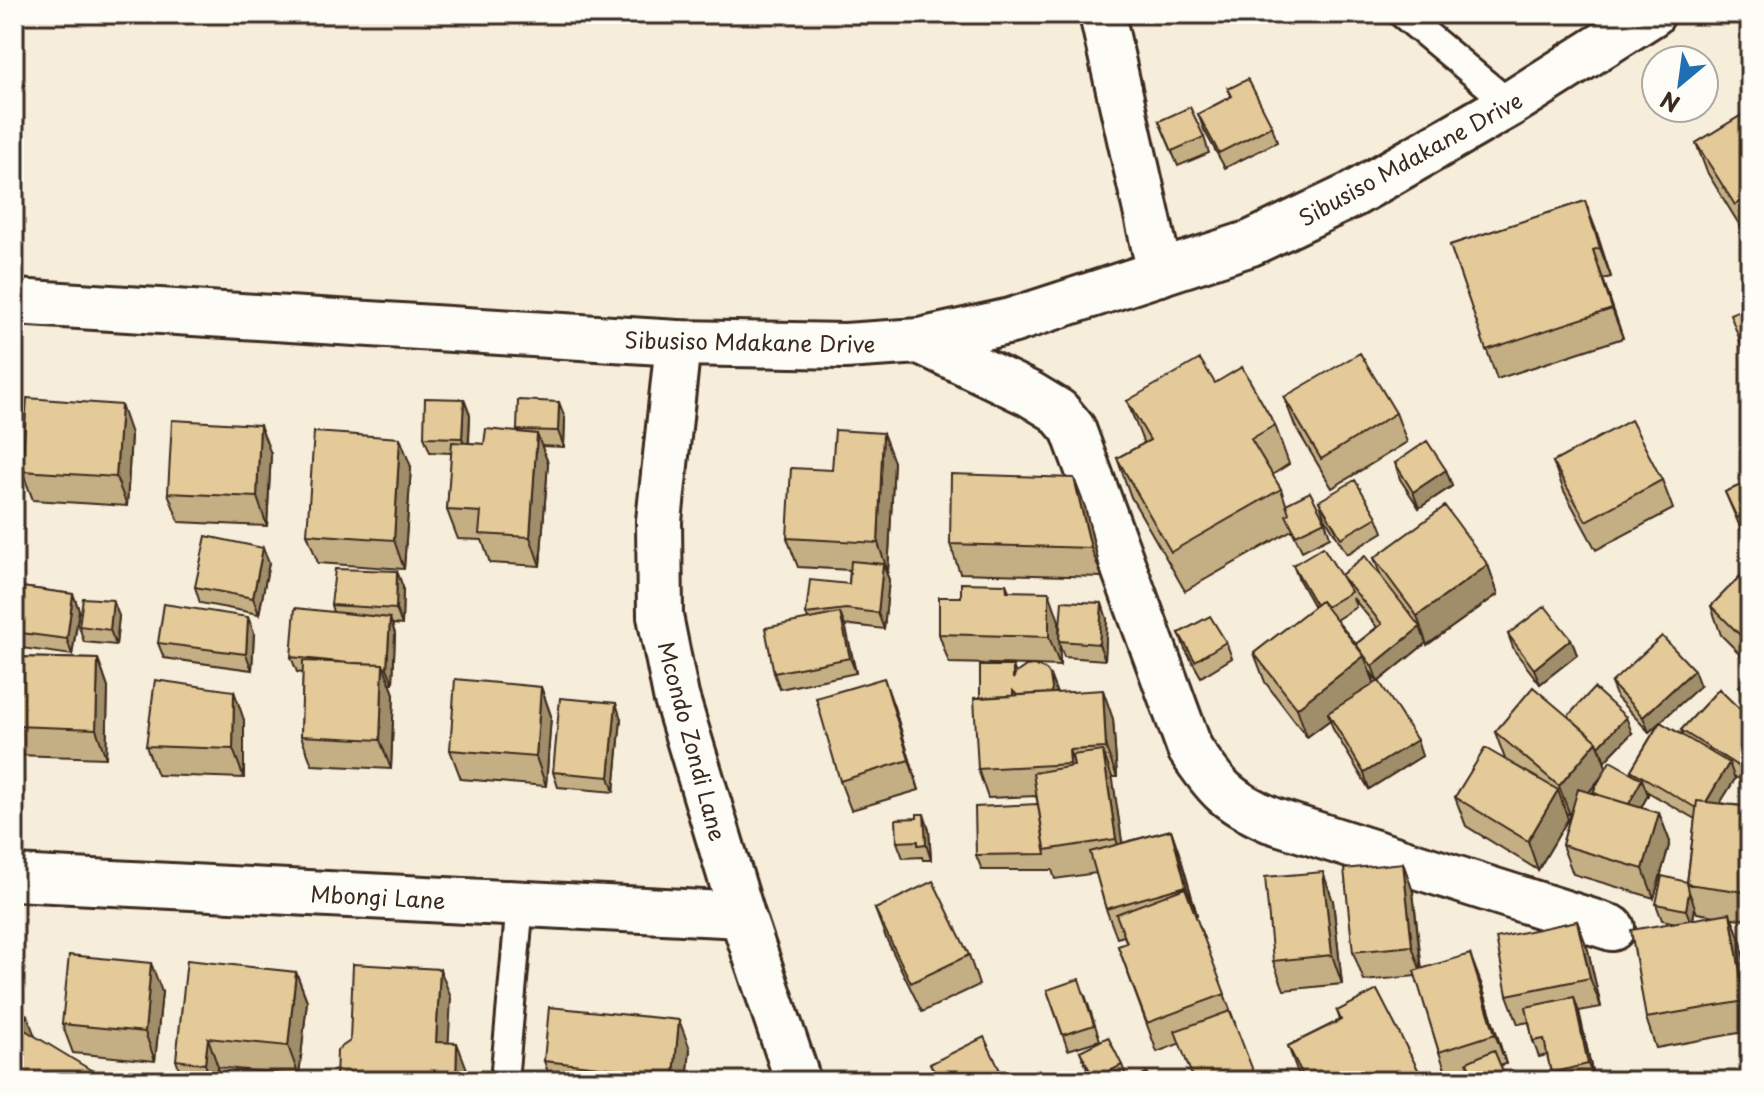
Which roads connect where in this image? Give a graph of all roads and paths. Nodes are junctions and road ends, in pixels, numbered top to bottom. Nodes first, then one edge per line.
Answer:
1 (1102, 14) edge
2 (1402, 14) edge
3 (1652, 14) edge
4 (1510, 104) junction
5 (1160, 273) junction
6 (14, 302) edge
7 (920, 341) junction
8 (678, 343) junction
9 (14, 878) edge
10 (520, 903) junction
11 (742, 915) junction
12 (1612, 928) dead end
13 (504, 1081) edge
14 (798, 1081) edge

1 - 5 street
2 - 4 lane
3 - 4 street, Sibusiso Mdakane Drive
4 - 5 street, Sibusiso Mdakane Drive
5 - 7 street, Sibusiso Mdakane Drive
6 - 8 street, Sibusiso Mdakane Drive
7 - 8 street, Sibusiso Mdakane Drive
7 - 12 street
8 - 11 street, Mcondo Zondi Lane
9 - 10 street, Mbongi Lane
10 - 11 street, Mbongi Lane
10 - 13 lane
11 - 14 street, Mcondo Zondi Lane

